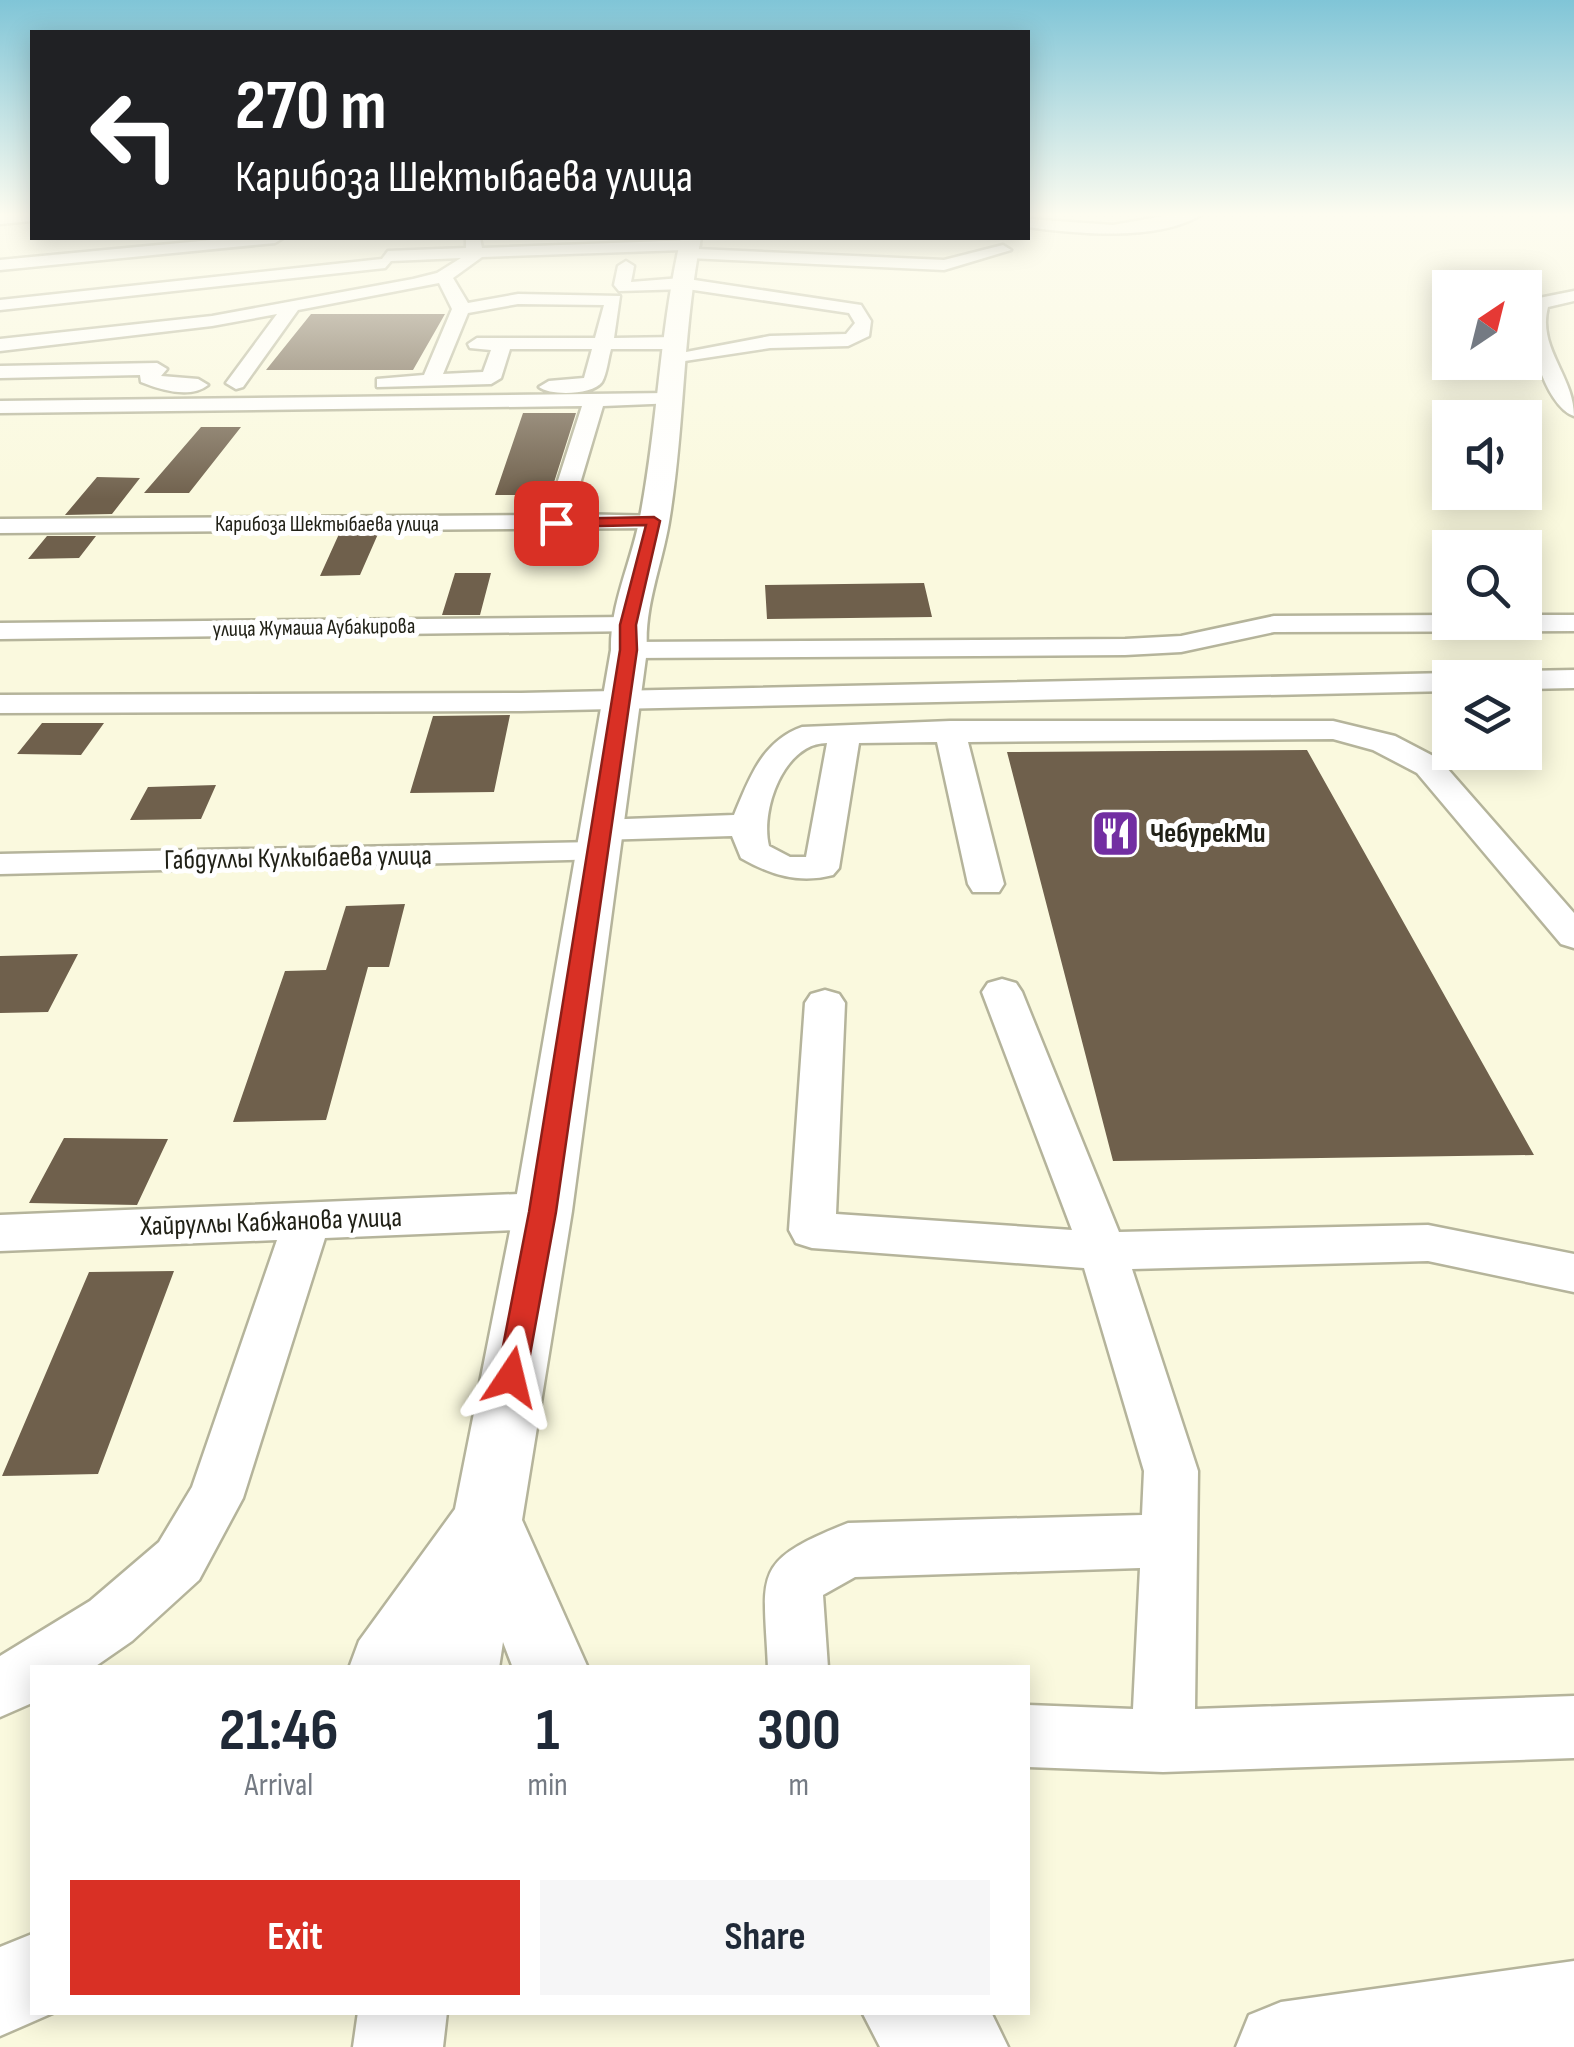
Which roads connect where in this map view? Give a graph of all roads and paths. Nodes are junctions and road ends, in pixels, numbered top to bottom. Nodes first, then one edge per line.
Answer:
1 (218, 309) edge
2 (290, 309) joint
3 (452, 309) edge
4 (490, 309) edge
5 (507, 309) edge
6 (591, 309) edge
7 (611, 309) edge
8 (652, 309) edge
9 (663, 309) edge
10 (675, 309) edge
11 (710, 309) edge
12 (853, 309) edge
13 (1538, 309) edge
14 (566, 321) junction
15 (212, 322) junction
16 (0, 330) edge
17 (448, 344) junction
18 (494, 344) junction
19 (604, 344) junction
20 (0, 345) edge
21 (0, 357) edge
22 (0, 372) edge
23 (530, 378) dead end
24 (434, 380) junction
25 (236, 383) junction
26 (271, 397) junction
27 (594, 402) junction
28 (0, 407) edge
29 (1574, 410) edge
30 (654, 521) junction
31 (556, 523) junction
32 (0, 526) edge
33 (1574, 623) edge
34 (0, 631) edge
35 (628, 638) junction
36 (1574, 679) edge
37 (1542, 680) edge
38 (1432, 682) edge
39 (621, 700) junction
40 (0, 704) edge
41 (950, 730) junction
42 (845, 732) junction
43 (747, 825) junction
44 (597, 841) junction
45 (0, 864) edge
46 (986, 884) dead end
47 (1574, 936) edge
48 (1002, 992) dead end
49 (826, 1003) dead end
50 (542, 1212) junction
51 (307, 1221) junction
52 (0, 1233) edge
53 (1103, 1252) junction
54 (1574, 1273) edge
55 (486, 1517) junction
56 (1172, 1541) junction
57 (44, 1665) edge
58 (388, 1665) edge
59 (461, 1665) edge
60 (550, 1665) edge
61 (798, 1665) edge
62 (30, 1673) edge
63 (0, 1687) edge
64 (1574, 1727) edge
65 (1030, 1736) edge
66 (1162, 1741) junction
67 (30, 1979) edge
68 (0, 1992) edge
69 (1574, 2006) edge
70 (403, 2015) edge
71 (911, 2015) edge
72 (398, 2047) edge
73 (963, 2047) edge
74 (1280, 2047) edge

1 - 16 street
2 - 15 street
2 - 25 street
3 - 17 street
4 - 18 street
5 - 14 street
6 - 14 street
7 - 19 street
8 - 19 street
9 - 27 street
10 - 30 main road
11 - 12 street
13 - 29 street
14 - 18 street
14 - 19 street
14 - 23 street
15 - 20 street
15 - 21 street
17 - 18 street
17 - 24 street
18 - 24 street
19 - 24 street
22 - 25 street
24 - 26 street
25 - 26 street
26 - 27 street
26 - 28 street
27 - 31 street
30 - 31 street, Карибоза Шектыбаева улица
30 - 35 main road
31 - 32 street, Карибоза Шектыбаева улица
33 - 35 street, улица Жумаша Аубакирова
34 - 35 street, улица Жумаша Аубакирова
35 - 39 main road
36 - 37 street
38 - 39 street
39 - 40 street
39 - 44 main road
41 - 42 street
41 - 46 street
41 - 47 street
42 - 43 street
42 - 43 street
43 - 44 street, Габдуллы Кулкыбаева улица
44 - 45 street, Габдуллы Кулкыбаева улица
44 - 50 main road
48 - 53 street
49 - 53 street
50 - 51 street, Хайруллы Кабжанова улица
50 - 55 main road
51 - 52 street, Хайруллы Кабжанова улица
51 - 57 street
53 - 54 street
53 - 56 street
55 - 58 main road
55 - 59 main road
55 - 60 main road
56 - 61 street
56 - 66 street
62 - 63 street
64 - 66 street
65 - 66 street
67 - 68 main road
69 - 74 main road
70 - 72 main road
71 - 73 main road

